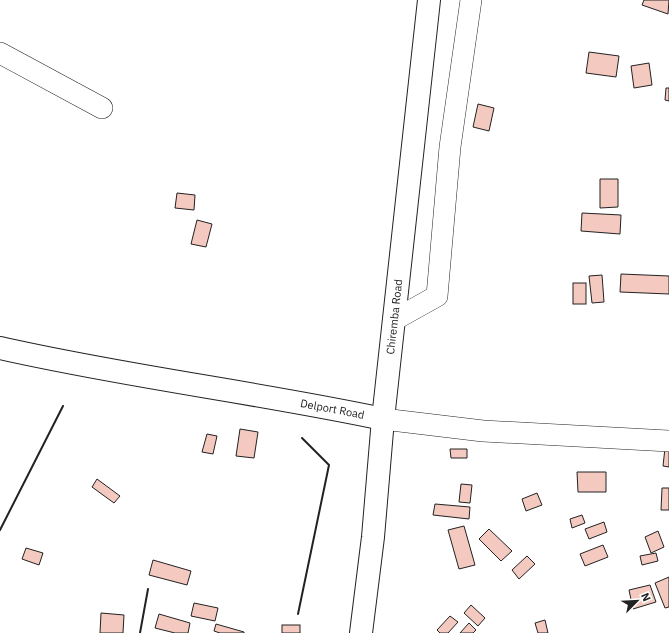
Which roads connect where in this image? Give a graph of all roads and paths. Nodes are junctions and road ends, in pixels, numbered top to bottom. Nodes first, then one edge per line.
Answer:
1 (429, 0) edge
2 (471, 0) edge
3 (0, 52) edge
4 (102, 108) dead end
5 (394, 320) junction
6 (0, 348) edge
7 (383, 419) junction
8 (669, 441) edge
9 (361, 633) edge

1 - 5 main road, Chiremba Road
2 - 5 street
3 - 4 street
5 - 7 main road, Chiremba Road
6 - 7 main road, Delport Road
7 - 8 street, Delport Road
7 - 9 main road, Chiremba Road

